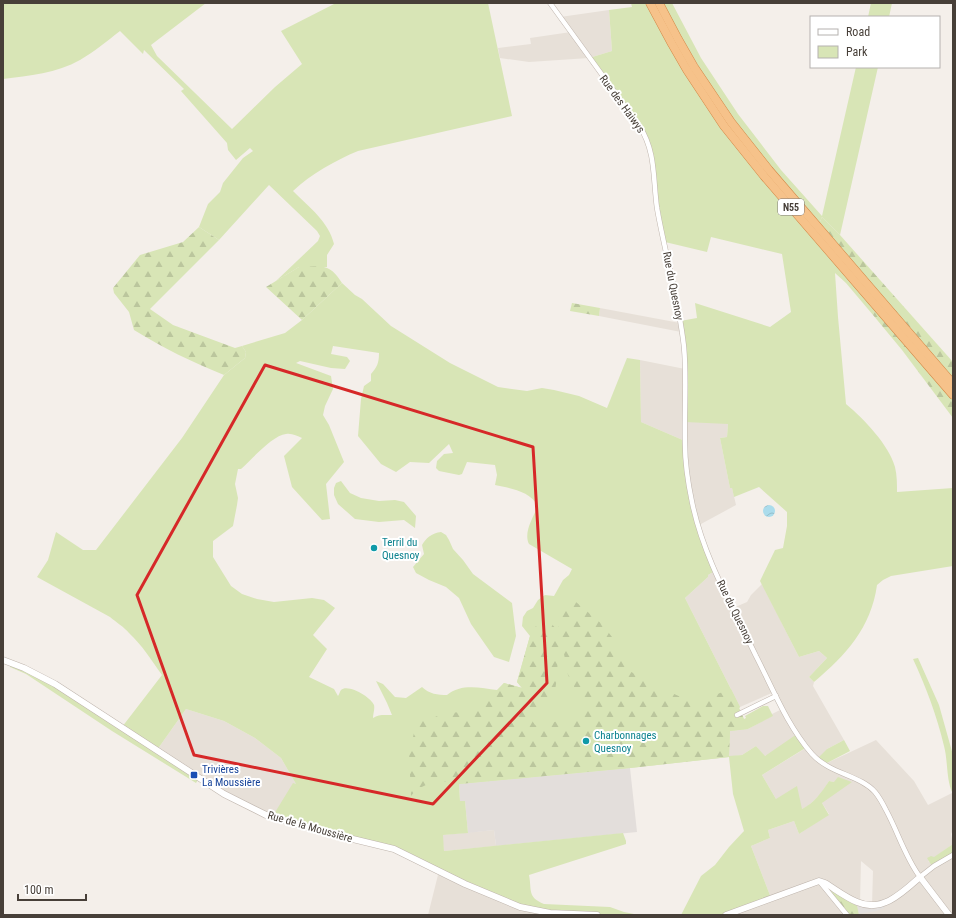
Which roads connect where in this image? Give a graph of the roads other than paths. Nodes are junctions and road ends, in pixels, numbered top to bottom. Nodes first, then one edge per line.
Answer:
1 (550, 3) edge
2 (650, 3) edge
3 (659, 3) edge
4 (665, 242) joint
5 (953, 384) edge
6 (953, 395) edge
7 (3, 660) edge
8 (776, 696) junction
9 (737, 715) dead end
10 (953, 855) edge
11 (920, 877) junction
12 (820, 882) junction
13 (953, 912) edge
14 (597, 915) edge
15 (726, 915) edge
16 (847, 915) edge
17 (950, 915) edge

1 - 4 street, Rue des Haiwys
2 - 6 highway, N55
3 - 5 highway, N55
4 - 8 street, Rue du Quesnoy
7 - 14 street, Rue de la Moussière
8 - 9 street
8 - 11 street, Rue du Quesnoy
10 - 11 street
11 - 12 street
11 - 17 street, Rue du Quesnoy
12 - 15 street
12 - 16 street
13 - 17 street

